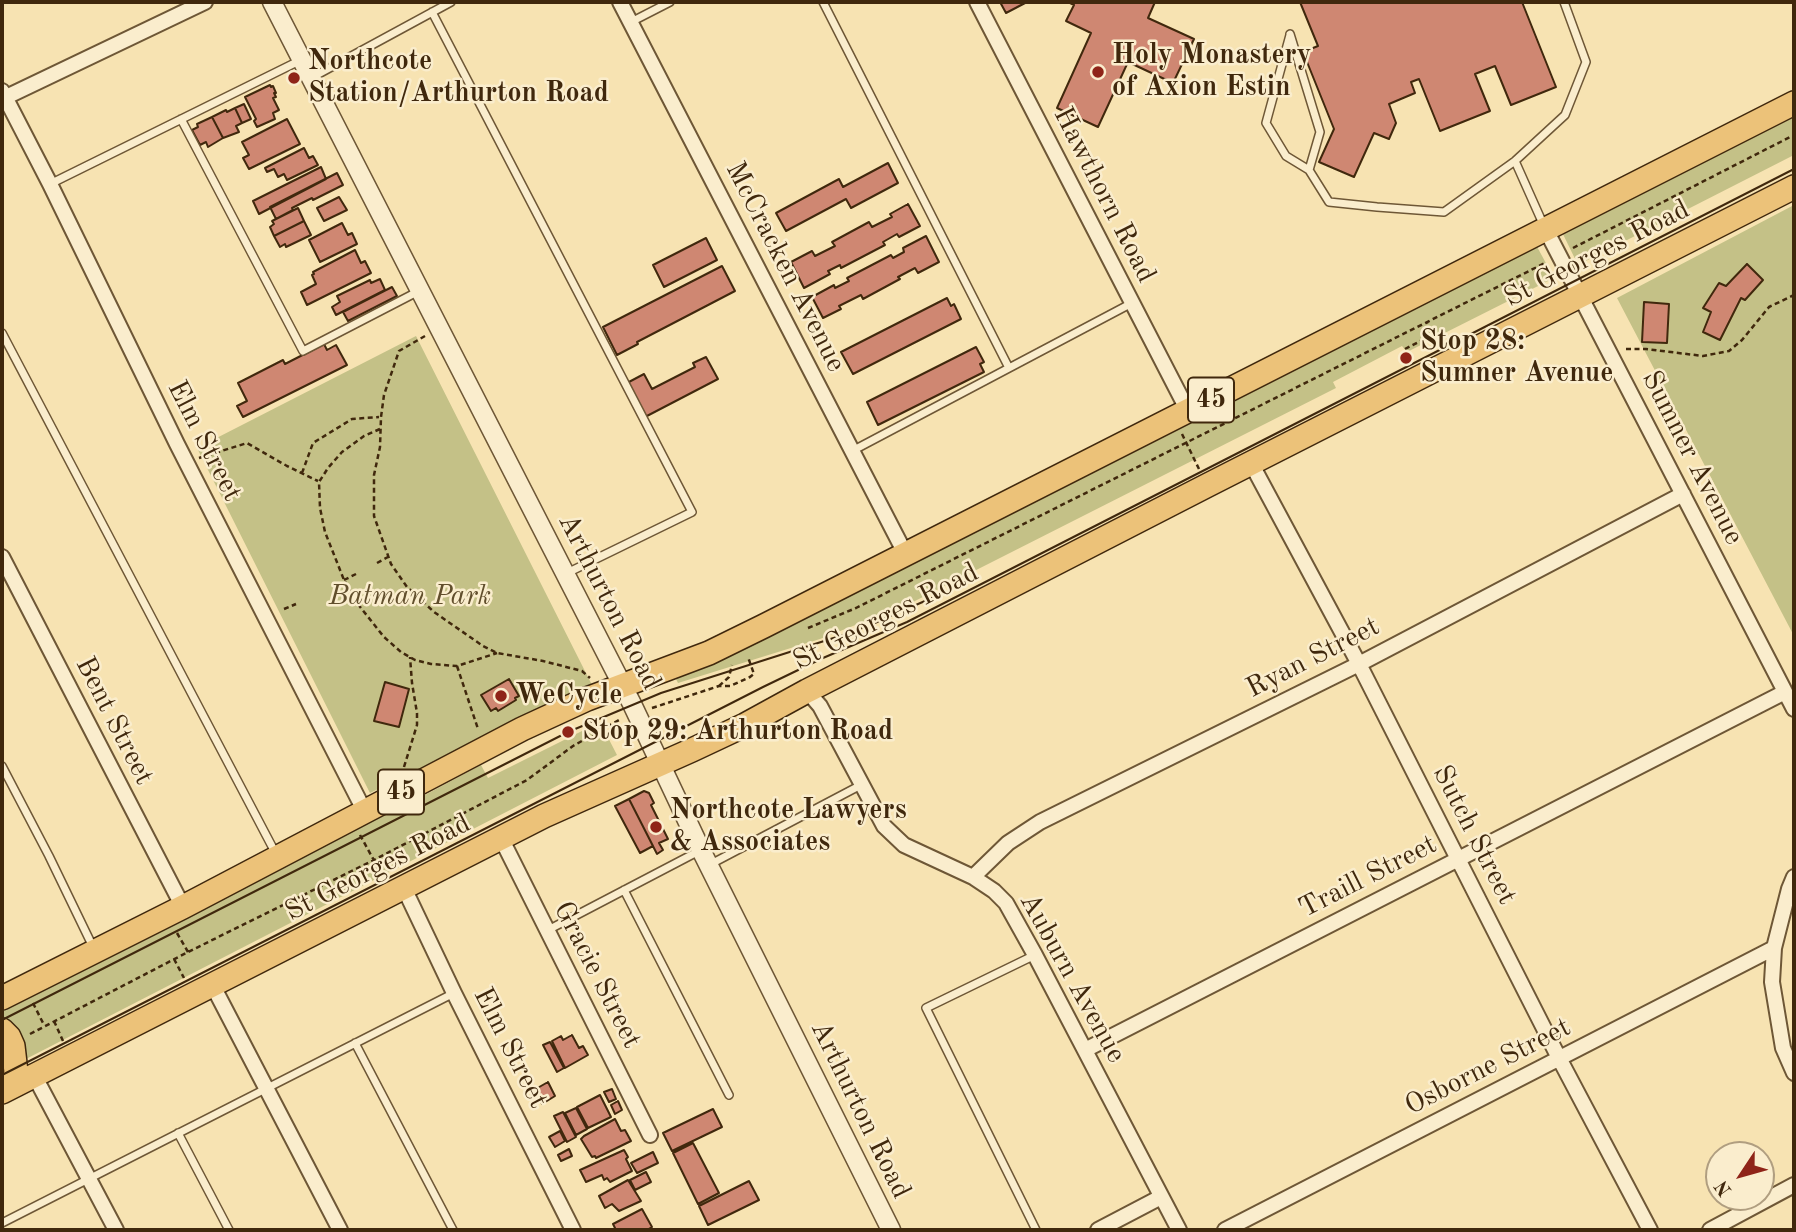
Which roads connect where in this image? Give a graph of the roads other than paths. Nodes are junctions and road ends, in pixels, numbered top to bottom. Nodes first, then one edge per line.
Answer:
1 (205, 2) edge
2 (272, 2) edge
3 (451, 2) edge
4 (621, 2) edge
5 (670, 2) edge
6 (823, 2) edge
7 (976, 2) edge
8 (1564, 2) edge
9 (432, 12) junction
10 (631, 22) junction
11 (301, 60) junction
12 (311, 78) junction
13 (3, 96) edge
14 (1794, 103) edge
15 (181, 119) junction
16 (1514, 161) junction
17 (1309, 170) junction
18 (50, 184) junction
19 (1794, 187) edge
20 (1546, 230) junction
21 (419, 291) junction
22 (1580, 296) junction
23 (1132, 302) junction
24 (2, 333) edge
25 (1009, 368) junction
26 (1181, 415) junction
27 (852, 452) junction
28 (1251, 463) junction
29 (1683, 494) junction
30 (906, 555) junction
31 (2, 557) edge
32 (565, 575) junction
33 (1359, 664) junction
34 (622, 686) junction
35 (807, 691) junction
36 (1786, 692) junction
37 (1794, 709) edge
38 (660, 764) junction
39 (2, 766) edge
40 (862, 785) junction
41 (358, 815) junction
42 (501, 838) junction
43 (278, 857) junction
44 (705, 857) junction
45 (1459, 858) junction
46 (973, 877) junction
47 (1794, 877) edge
48 (624, 890) junction
49 (398, 891) junction
50 (183, 907) junction
51 (548, 930) junction
52 (1774, 948) junction
53 (95, 951) junction
54 (1035, 955) junction
55 (213, 986) junction
56 (454, 993) junction
57 (2, 998) edge
58 (7, 1036) edge
59 (355, 1043) junction
60 (1085, 1050) junction
61 (1559, 1058) junction
62 (1794, 1073) edge
63 (34, 1076) junction
64 (7, 1089) edge
65 (266, 1089) junction
66 (729, 1095) dead end
67 (178, 1133) junction
68 (650, 1135) dead end
69 (89, 1179) junction
70 (1794, 1185) edge
71 (1161, 1197) junction
72 (2, 1223) edge
73 (116, 1230) edge
74 (229, 1230) edge
75 (340, 1230) edge
76 (453, 1230) edge
77 (573, 1230) edge
78 (891, 1230) edge
79 (1036, 1230) edge
80 (1098, 1230) edge
81 (1179, 1230) edge
82 (1225, 1230) edge
83 (1650, 1230) edge
84 (1710, 1230) edge

1 - 13 street
2 - 11 street, Arthurton Road
3 - 9 lane
4 - 10 street, McCracken Avenue
5 - 10 lane
6 - 25 lane
7 - 23 street, Hawthorn Road
8 - 16 lane
9 - 12 lane
9 - 32 lane
10 - 27 street, McCracken Avenue
11 - 12 street, Arthurton Road
11 - 15 lane
12 - 21 street, Arthurton Road
13 - 18 street, Elm Street
14 - 20 highway, St Georges Road / 45
15 - 18 lane
15 - 21 lane
16 - 17 lane
16 - 20 lane
17 - 17 lane
18 - 41 street, Elm Street
19 - 22 highway, St Georges Road
20 - 22 street, Sumner Avenue
20 - 26 highway, St Georges Road / 45
21 - 32 street, Arthurton Road
22 - 28 highway, St Georges Road
22 - 29 street, Sumner Avenue
23 - 25 lane
23 - 26 street, Hawthorn Road
24 - 43 lane
25 - 27 lane
26 - 30 highway, St Georges Road / 45
27 - 30 street, McCracken Avenue
28 - 33 street, Sutch Street
28 - 35 highway, St Georges Road
29 - 33 street, Ryan Street
29 - 36 street, Sumner Avenue
30 - 34 highway, St Georges Road / 45
31 - 50 street, Bent Street
32 - 34 street, Arthurton Road
33 - 45 street, Sutch Street
33 - 46 street, Ryan Street
34 - 38 street, Arthurton Road
34 - 41 highway, St Georges Road / 45
35 - 38 highway, St Georges Road
35 - 40 street, Auburn Avenue
36 - 37 street, Sumner Avenue
36 - 45 street, Traill Street
38 - 42 highway, St Georges Road
38 - 44 street, Arthurton Road
39 - 53 lane
40 - 44 lane
40 - 46 street, Auburn Avenue
41 - 43 highway, St Georges Road / 45
42 - 49 highway, St Georges Road
42 - 51 street, Gracie Street
43 - 50 highway, St Georges Road / 45
44 - 48 lane
44 - 78 street, Arthurton Road
45 - 60 street, Traill Street
45 - 61 street, Sutch Street
46 - 54 street, Auburn Avenue
47 - 52 street
48 - 51 lane
48 - 66 lane
49 - 55 highway, St Georges Road
49 - 56 street, Elm Street
50 - 53 highway, St Georges Road / 45
51 - 68 street, Gracie Street
52 - 61 street, Osborne Street
52 - 62 street
53 - 57 highway, St Georges Road / 45
54 - 60 street, Auburn Avenue
54 - 79 lane
55 - 63 highway, St Georges Road
55 - 65 street
56 - 59 lane
56 - 77 street, Elm Street
58 - 64 highway
59 - 65 lane
59 - 76 lane
60 - 71 street, Auburn Avenue
61 - 82 street, Osborne Street
61 - 83 street, Sutch Street
63 - 64 highway, St Georges Road
63 - 69 street
65 - 67 lane
65 - 75 street
67 - 69 lane
67 - 74 lane
69 - 72 lane
69 - 73 street
70 - 84 street
71 - 80 street
71 - 81 street, Auburn Avenue

